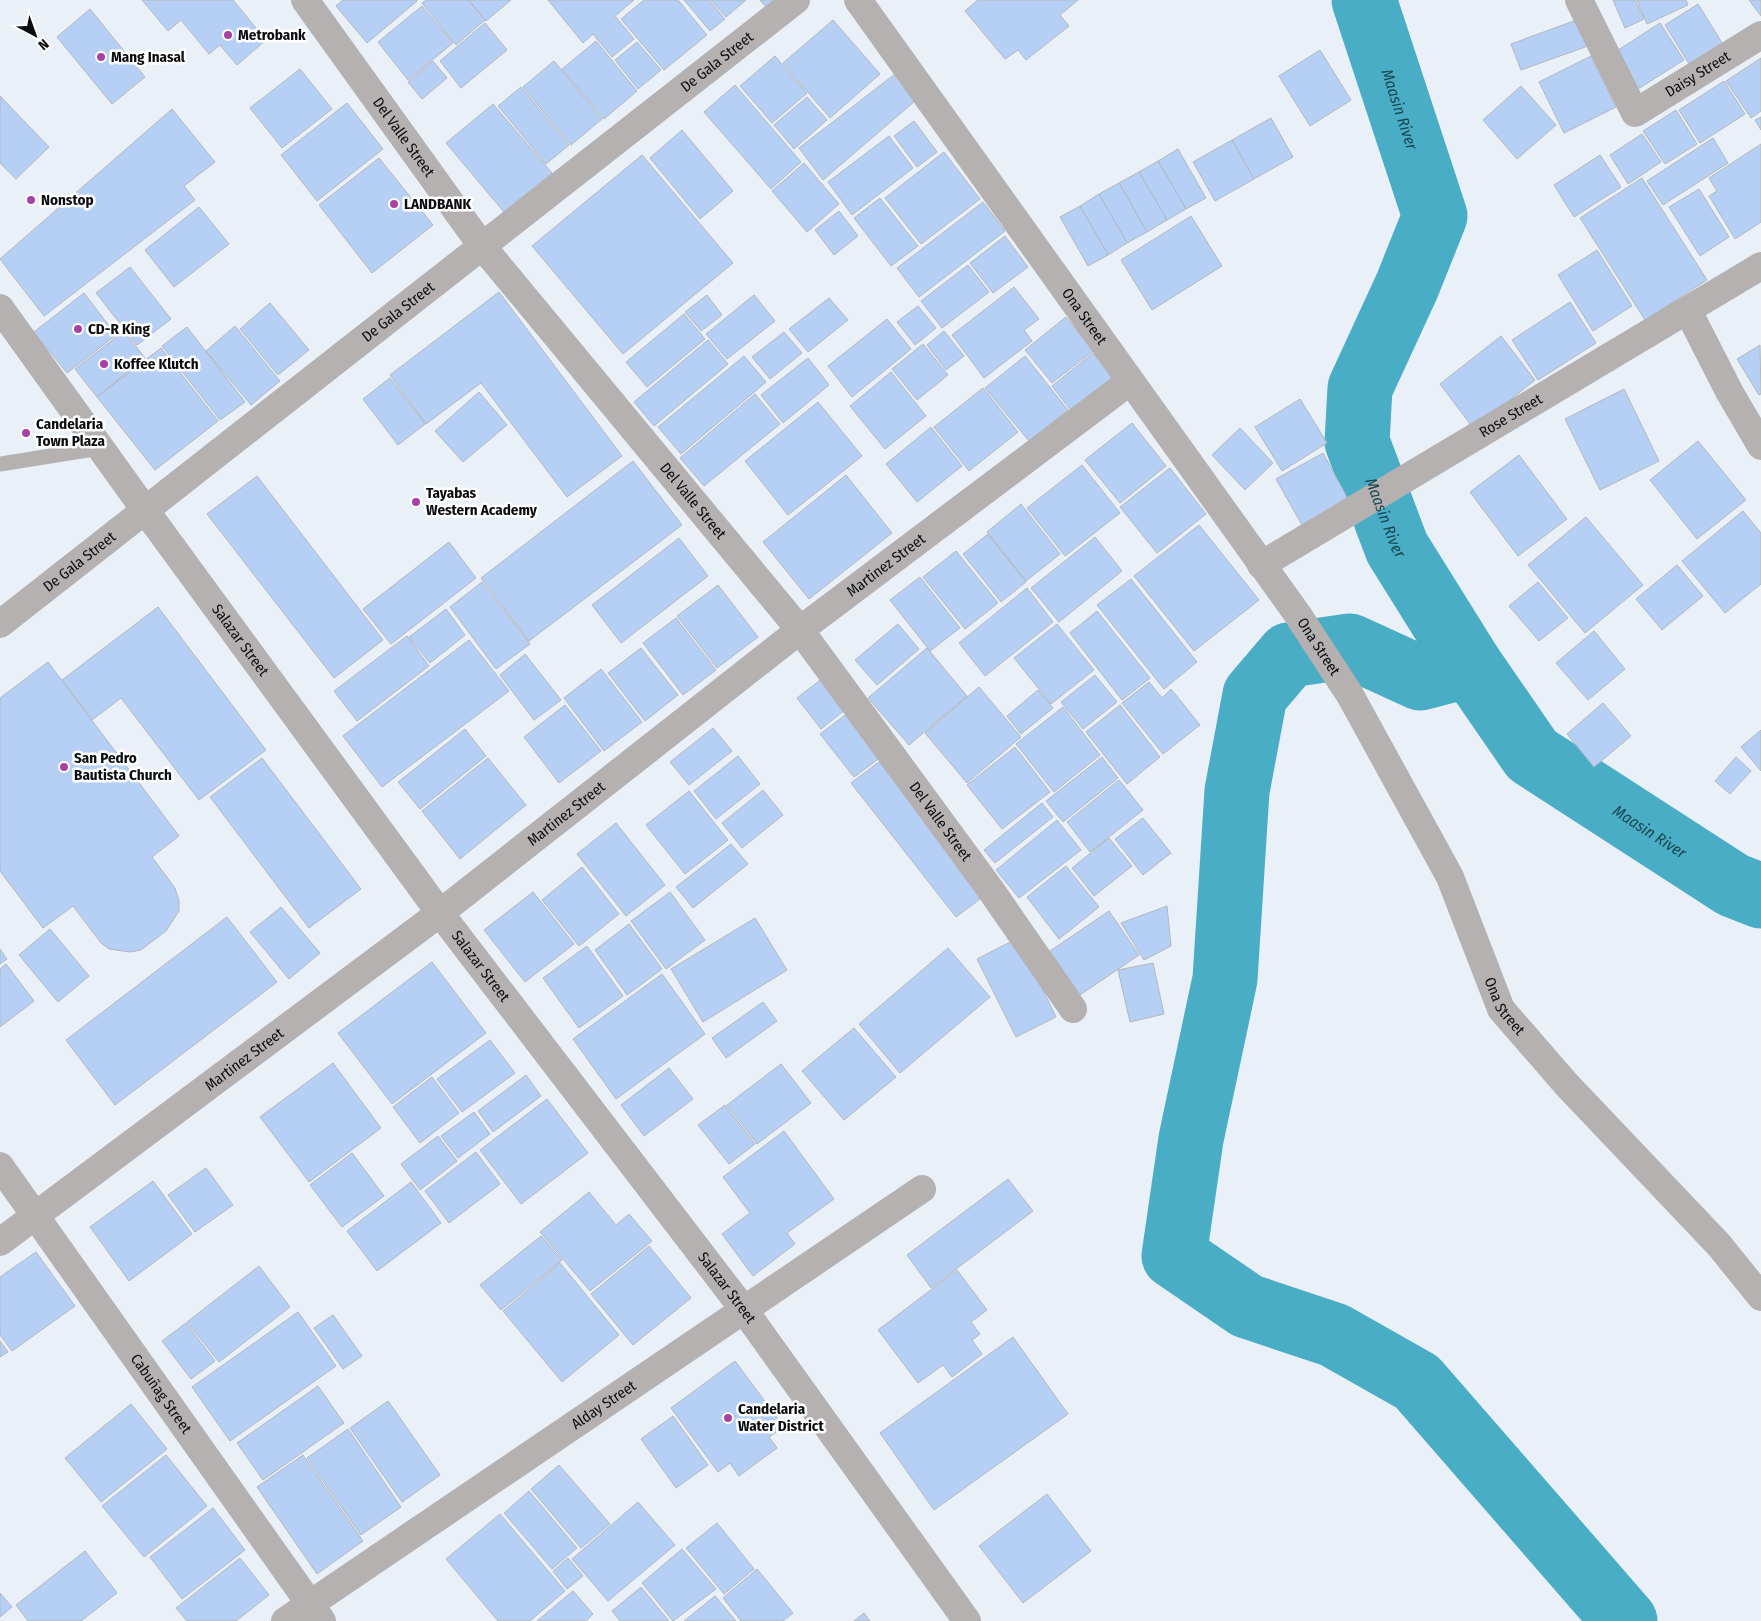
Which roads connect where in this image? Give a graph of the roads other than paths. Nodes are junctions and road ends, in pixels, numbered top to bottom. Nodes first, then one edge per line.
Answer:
1 (305, 0) edge
2 (796, 0) edge
3 (858, 0) edge
4 (1579, 0) edge
5 (1761, 36) edge
6 (482, 246) junction
7 (1761, 266) edge
8 (0, 308) edge
9 (1688, 311) junction
10 (1129, 382) junction
11 (1761, 446) edge
12 (100, 448) junction
13 (0, 464) edge
14 (145, 510) junction
15 (1261, 565) junction
16 (0, 624) edge
17 (800, 630) junction
18 (440, 913) junction
19 (1073, 1009) dead end
20 (0, 1166) edge
21 (922, 1189) dead end
22 (35, 1218) junction
23 (0, 1242) edge
24 (1761, 1297) edge
25 (744, 1310) junction
26 (317, 1612) edge
27 (285, 1621) edge
28 (967, 1621) edge

1 - 6 street, Del Valle Street
2 - 6 street, De Gala Street
3 - 10 street, Ona Street
4 - 5 street, Daisy Street
6 - 14 street, De Gala Street
6 - 17 street, Del Valle Street
7 - 9 street, Rose Street
8 - 12 street, Salazar Street
9 - 11 street
9 - 15 street, Rose Street
10 - 15 street, Ona Street
10 - 17 street, Martinez Street
12 - 13 lane
12 - 14 street, Salazar Street
14 - 16 street, De Gala Street
14 - 18 street, Salazar Street
15 - 24 street, Ona Street
17 - 18 street, Martinez Street
17 - 19 street, Del Valle Street
18 - 22 street, Martinez Street
18 - 25 street, Salazar Street
20 - 22 street, Cabuñag Street
21 - 25 street, Alday Street
22 - 23 street, Martinez Street
22 - 26 street, Cabuñag Street
25 - 26 street, Alday Street
25 - 28 street, Salazar Street
26 - 27 street, Alday Street

